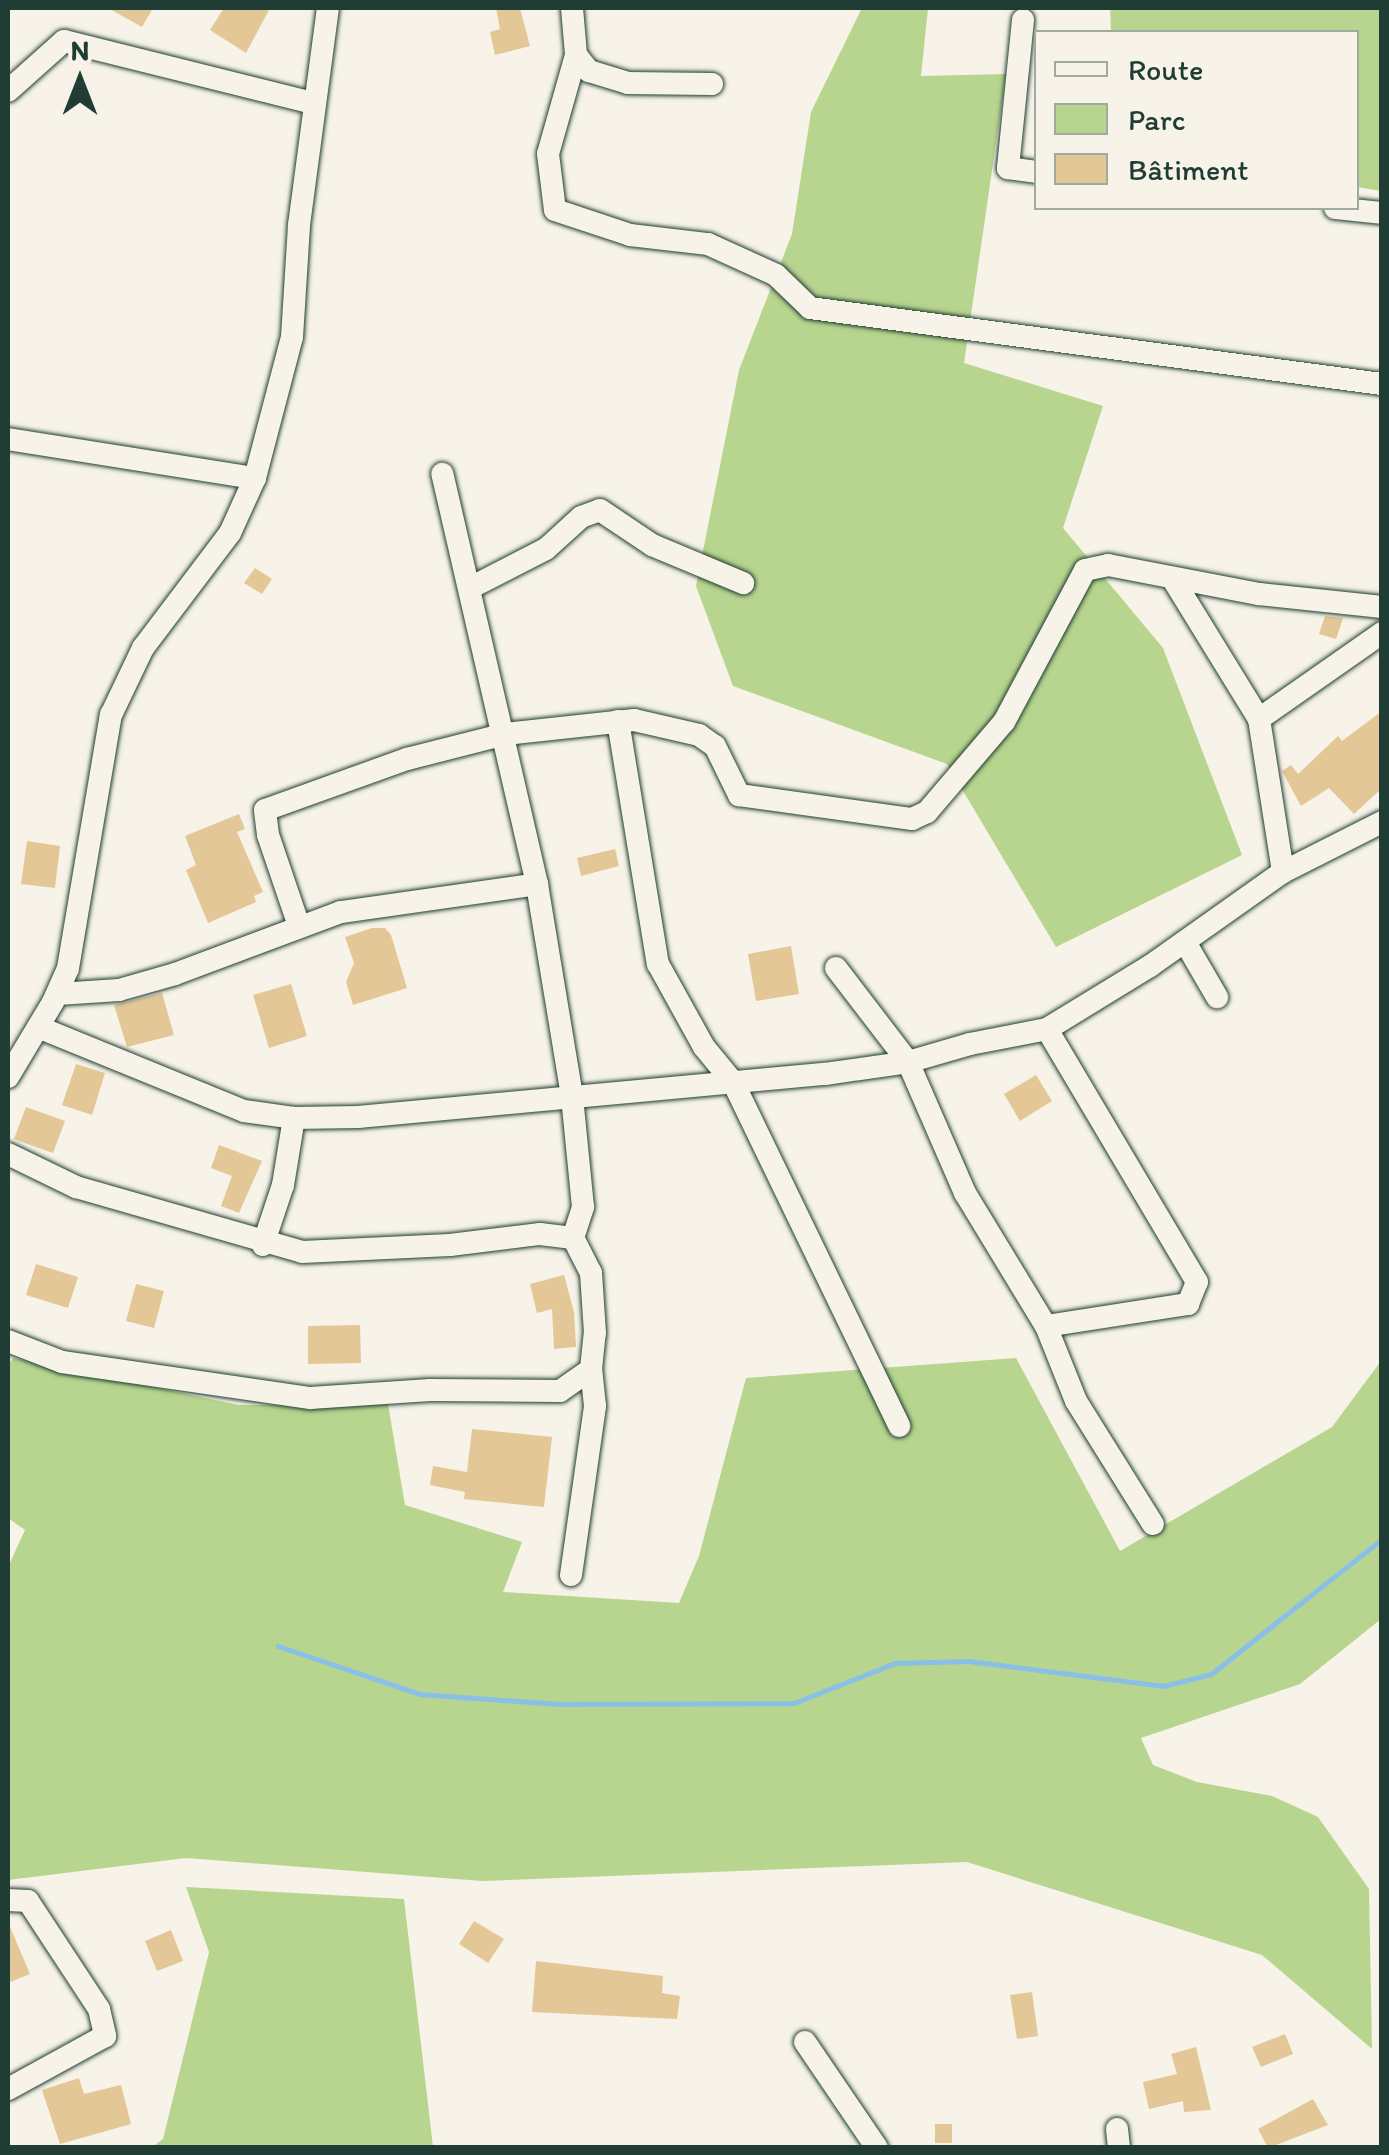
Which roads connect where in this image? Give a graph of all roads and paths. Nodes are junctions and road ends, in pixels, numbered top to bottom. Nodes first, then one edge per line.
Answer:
1 (328, 8) edge
2 (572, 8) edge
3 (1023, 20) dead end
4 (576, 55) junction
5 (712, 84) dead end
6 (8, 91) edge
7 (313, 103) junction
8 (1034, 172) edge
9 (1382, 384) edge
10 (8, 440) edge
11 (442, 474) dead end
12 (255, 478) junction
13 (1174, 581) junction
14 (743, 583) dead end
15 (470, 588) junction
16 (1371, 606) edge
17 (1381, 635) edge
18 (1259, 719) junction
19 (618, 721) junction
20 (505, 734) junction
21 (1382, 822) edge
22 (1283, 872) junction
23 (537, 884) junction
24 (299, 926) junction
25 (1185, 942) junction
26 (836, 968) dead end
27 (58, 994) junction
28 (1218, 997) dead end
29 (38, 1026) junction
30 (1046, 1029) junction
31 (908, 1062) junction
32 (8, 1076) edge
33 (733, 1082) junction
34 (572, 1096) junction
35 (294, 1118) junction
36 (8, 1154) edge
37 (573, 1238) junction
38 (263, 1245) junction
39 (1046, 1326) junction
40 (8, 1342) edge
41 (591, 1369) junction
42 (899, 1426) dead end
43 (1153, 1524) dead end
44 (571, 1574) dead end
45 (8, 1900) edge
46 (805, 2042) dead end
47 (8, 2089) edge
48 (877, 2148) edge

1 - 7 street
2 - 4 street
3 - 8 street
4 - 5 street
4 - 9 street
6 - 7 street
7 - 12 street
10 - 12 street
11 - 15 street
12 - 27 street
13 - 16 street
13 - 18 street
13 - 19 street
14 - 15 street
15 - 20 street
16 - 17 street
17 - 18 street
18 - 22 street
19 - 20 street
19 - 33 street
20 - 23 street
20 - 24 street
21 - 22 street
22 - 25 street
23 - 24 street
23 - 34 street
24 - 27 street
25 - 28 street
25 - 30 street
26 - 31 street
27 - 29 street
29 - 32 street
29 - 35 street
30 - 31 street
30 - 39 street
31 - 33 street
31 - 39 street
33 - 34 street
33 - 42 street
34 - 35 street
34 - 37 street
35 - 38 street
36 - 38 street
37 - 38 street
37 - 41 street
39 - 43 street
40 - 41 street
41 - 44 street
45 - 47 street
46 - 48 street

